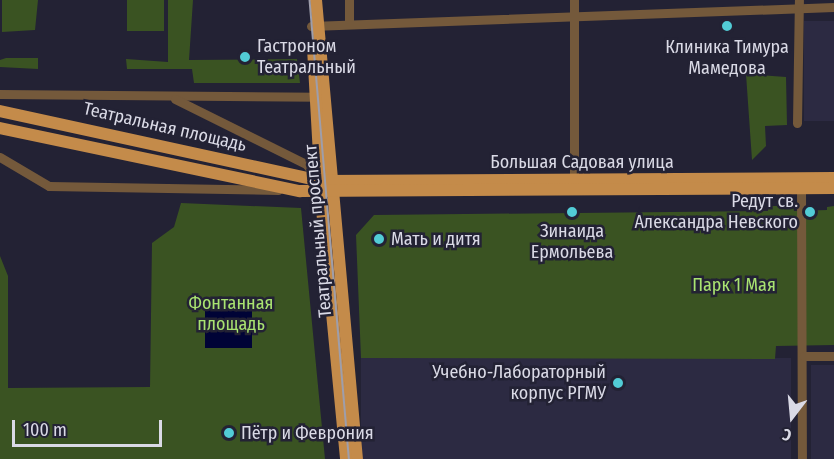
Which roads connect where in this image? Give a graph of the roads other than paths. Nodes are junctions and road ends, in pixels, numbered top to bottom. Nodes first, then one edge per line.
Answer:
1 (308, 0) edge
2 (316, 0) edge
3 (349, 0) edge
4 (574, 0) edge
5 (798, 4) edge
6 (730, 5) edge
7 (834, 7) edge
8 (574, 13) junction
9 (349, 24) junction
10 (315, 25) junction
11 (0, 94) edge
12 (171, 97) junction
13 (317, 97) junction
14 (0, 111) edge
15 (797, 123) dead end
16 (0, 128) edge
17 (0, 157) edge
18 (834, 178) edge
19 (574, 180) junction
20 (326, 187) junction
21 (801, 188) junction
22 (834, 188) edge
23 (300, 191) junction
24 (804, 356) junction
25 (834, 356) edge
26 (346, 459) edge
27 (357, 459) edge
28 (802, 459) edge

1 - 10 main road, Театральный проспект
2 - 10 main road, Театральный проспект
3 - 9 street
4 - 8 street
5 - 6 street
5 - 7 street
5 - 15 street
6 - 8 street
8 - 9 street
8 - 19 street
9 - 10 street
10 - 13 main road, Театральный проспект
10 - 20 main road, Театральный проспект
11 - 12 street, Театральная площадь
12 - 13 street, Театральная площадь
12 - 20 street, Театральная площадь
13 - 20 main road, Театральный проспект
14 - 20 main road, Театральная площадь
16 - 23 main road, Театральная площадь
17 - 23 street, Театральная площадь
18 - 19 main road, Большая Садовая улица
19 - 20 main road, Большая Садовая улица
20 - 21 main road, Большая Садовая улица
20 - 23 main road, Театральная площадь
20 - 26 main road, Театральный проспект
20 - 27 main road, Театральный проспект
21 - 22 main road, Большая Садовая улица
21 - 24 street
24 - 25 street
24 - 28 street

